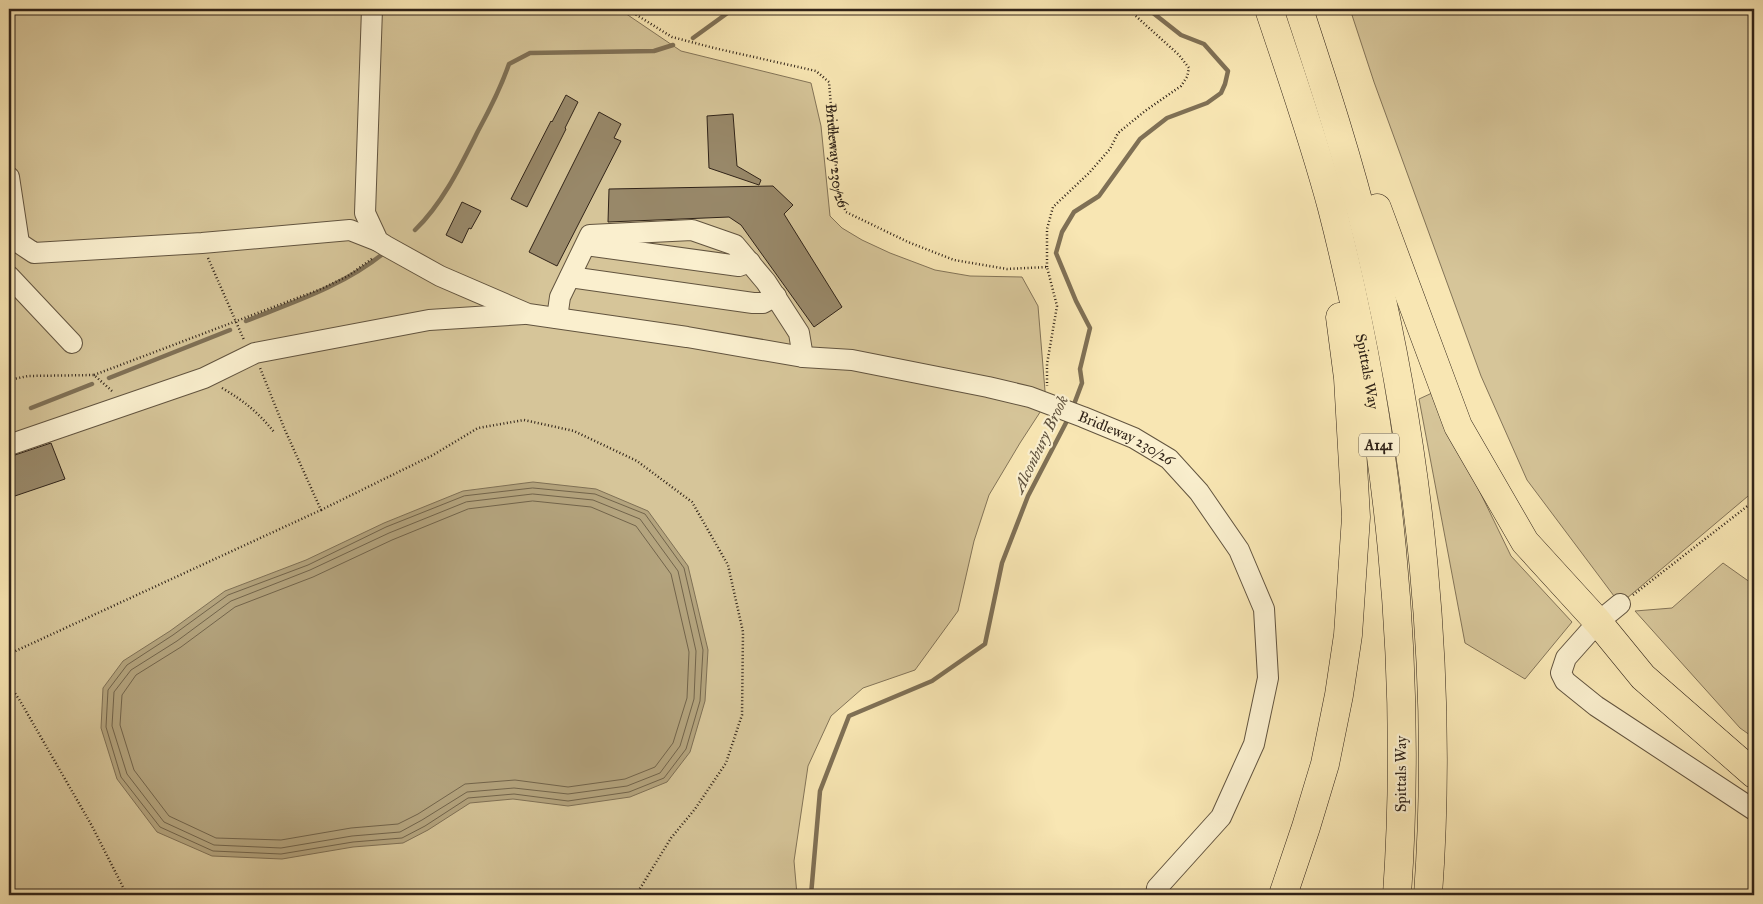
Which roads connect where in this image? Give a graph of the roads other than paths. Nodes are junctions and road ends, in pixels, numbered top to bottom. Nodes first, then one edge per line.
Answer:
1 (372, 9) edge
2 (1269, 9) edge
3 (1302, 20) edge
4 (1303, 107) junction
5 (9, 177) edge
6 (382, 243) junction
7 (586, 245) junction
8 (14, 248) edge
9 (750, 262) junction
10 (9, 276) edge
11 (570, 277) junction
12 (776, 296) junction
13 (528, 314) junction
14 (557, 318) junction
15 (72, 343) dead end
16 (803, 357) junction
17 (9, 445) edge
18 (1620, 604) road end
19 (1598, 622) junction
20 (1754, 774) edge
21 (1754, 810) edge
22 (1156, 895) edge
23 (1282, 895) edge
24 (1397, 895) edge
25 (1428, 895) edge

1 - 6 lane
2 - 4 highway, Spittals Way / A141
3 - 19 highway
3 - 25 highway, Spittals Way / A141
4 - 23 highway
4 - 24 highway, Spittals Way / A141
5 - 8 lane
6 - 8 lane
6 - 13 lane
7 - 9 lane
7 - 9 lane
7 - 11 lane
9 - 12 lane
10 - 15 lane
11 - 12 lane
11 - 14 lane
12 - 16 lane
13 - 14 lane, Bridleway 230/26
13 - 17 lane
14 - 16 lane, Bridleway 230/26
16 - 22 lane, Bridleway 230/26
18 - 19 lane
19 - 20 highway
19 - 21 lane

